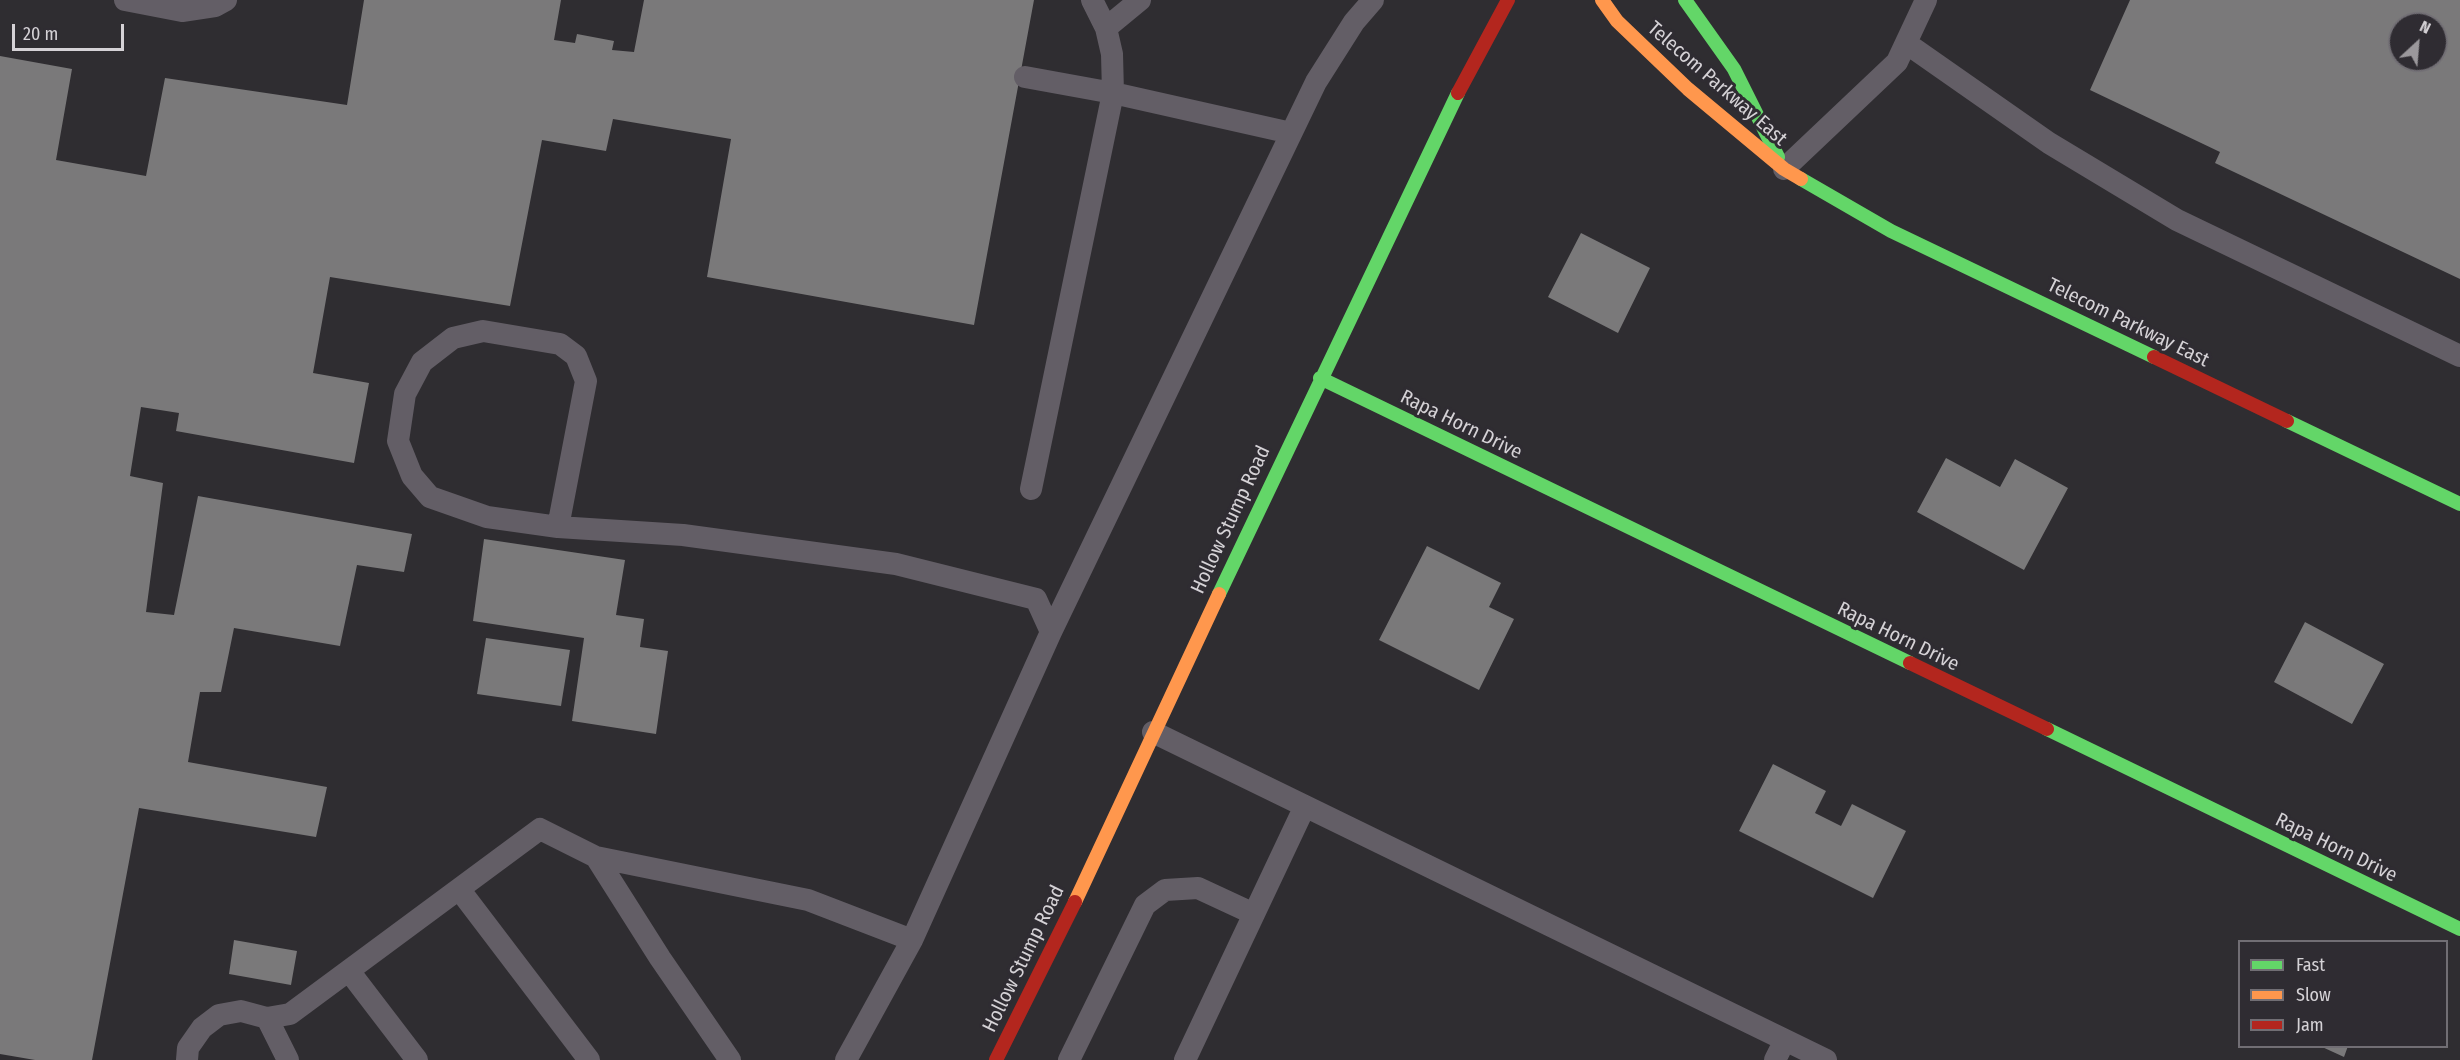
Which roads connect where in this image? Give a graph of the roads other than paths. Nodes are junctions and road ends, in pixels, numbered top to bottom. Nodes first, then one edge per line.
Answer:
1 (125, 0) edge
2 (226, 0) edge
3 (1092, 0) edge
4 (1140, 0) edge
5 (1373, 0) edge
6 (1508, 0) edge
7 (1602, 0) edge
8 (1685, 0) edge
9 (1926, 0) edge
10 (1106, 28) junction
11 (1906, 43) junction
12 (1025, 76) dead end
13 (1113, 93) junction
14 (1291, 134) junction
15 (1784, 169) junction
16 (2460, 356) edge
17 (1320, 378) junction
18 (1031, 489) dead end
19 (2460, 504) edge
20 (558, 527) junction
21 (1051, 632) junction
22 (1153, 732) junction
23 (1305, 806) junction
24 (596, 857) junction
25 (459, 889) junction
26 (1254, 914) junction
27 (2460, 929) edge
28 (912, 940) junction
29 (349, 970) junction
30 (267, 1018) junction
31 (1780, 1050) edge
32 (187, 1060) edge
33 (288, 1060) edge
34 (417, 1060) edge
35 (589, 1060) edge
36 (730, 1060) edge
37 (846, 1060) edge
38 (996, 1060) edge
39 (1069, 1060) edge
40 (1185, 1060) edge
41 (1826, 1060) edge

1 - 2 lane
3 - 10 lane
4 - 10 lane
5 - 14 lane
6 - 17 street, Hollow Stump Road
7 - 15 street, Telecom Parkway East
8 - 15 street, Telecom Parkway East
9 - 11 lane
10 - 13 lane
11 - 15 lane
11 - 16 lane
12 - 13 lane
13 - 14 lane
13 - 18 lane
14 - 21 lane
15 - 19 street, Telecom Parkway East
17 - 22 street, Hollow Stump Road
17 - 27 street, Rapa Horn Drive
20 - 20 lane
20 - 21 lane
21 - 28 lane
22 - 23 lane
22 - 38 street, Hollow Stump Road
23 - 26 lane
23 - 31 lane
24 - 25 lane
24 - 28 lane
24 - 36 lane
25 - 29 lane
25 - 35 lane
26 - 39 lane
26 - 40 lane
28 - 37 lane
29 - 30 lane
29 - 34 lane
30 - 32 lane
30 - 33 lane
31 - 41 lane

